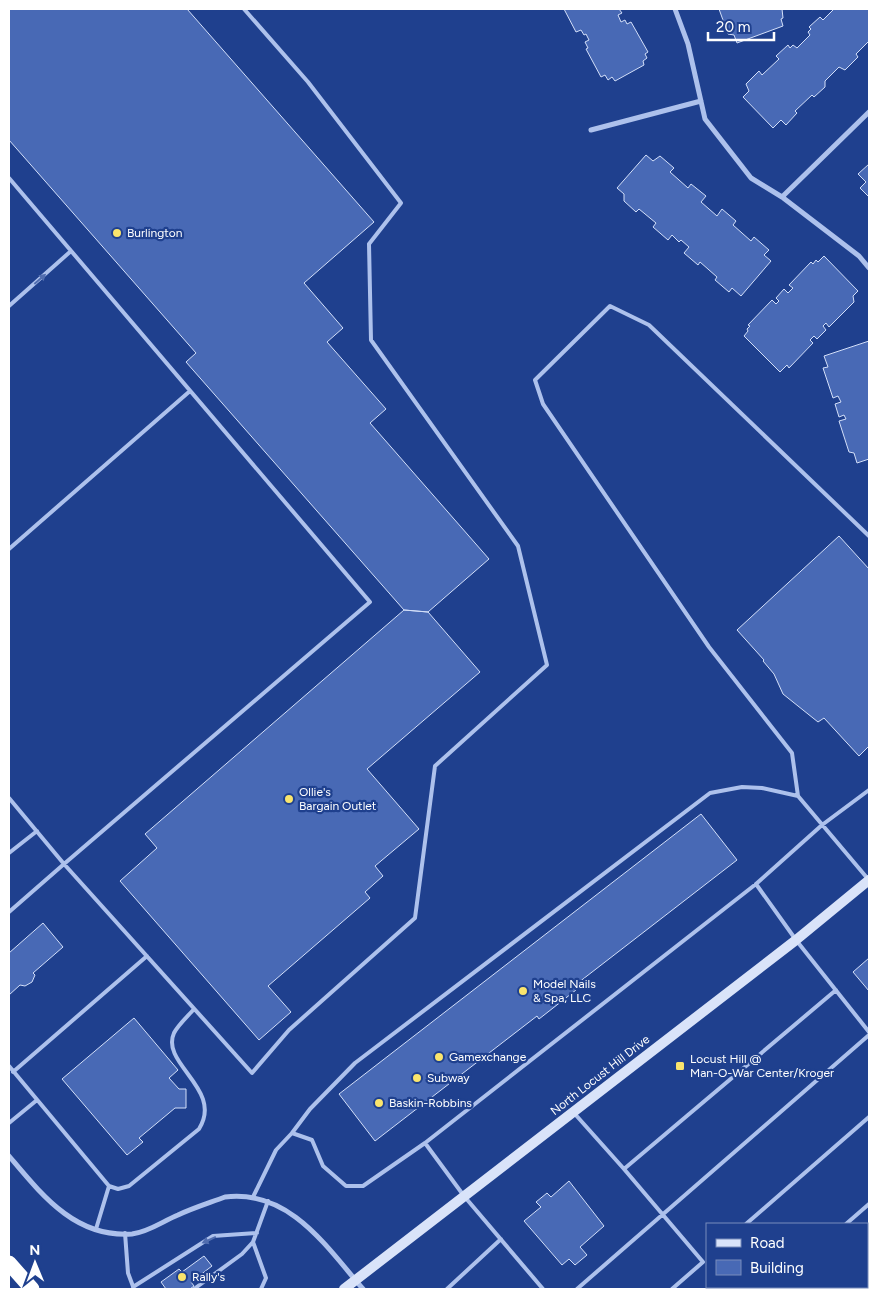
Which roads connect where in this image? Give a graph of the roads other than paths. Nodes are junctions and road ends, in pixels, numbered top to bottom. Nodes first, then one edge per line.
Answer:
1 (244, 9) edge
2 (674, 9) edge
3 (701, 100) junction
4 (869, 112) edge
5 (591, 130) dead end
6 (9, 178) edge
7 (782, 197) junction
8 (71, 252) junction
9 (869, 268) edge
10 (9, 306) edge
11 (190, 391) junction
12 (869, 536) edge
13 (9, 549) edge
14 (869, 790) edge
15 (798, 796) junction
16 (9, 798) edge
17 (822, 825) junction
18 (37, 831) junction
19 (9, 853) edge
20 (64, 864) junction
21 (869, 880) edge
22 (756, 884) junction
23 (9, 912) edge
24 (796, 940) junction
25 (147, 956) junction
26 (836, 990) junction
27 (194, 1009) junction
28 (869, 1034) edge
29 (9, 1066) edge
30 (13, 1072) junction
31 (37, 1100) junction
32 (573, 1112) junction
33 (869, 1117) edge
34 (9, 1123) edge
35 (292, 1133) junction
36 (425, 1143) junction
37 (9, 1156) edge
38 (624, 1170) junction
39 (109, 1186) junction
40 (464, 1196) junction
41 (253, 1197) junction
42 (268, 1201) junction
43 (869, 1204) edge
44 (662, 1214) junction
45 (747, 1223) edge
46 (847, 1223) edge
47 (96, 1229) junction
48 (124, 1233) junction
49 (257, 1233) junction
50 (501, 1239) junction
51 (253, 1242) junction
52 (705, 1260) edge
53 (9, 1263) edge
54 (355, 1280) junction
55 (134, 1288) edge
56 (540, 1288) edge
57 (32, 1289) edge
58 (194, 1289) edge
59 (261, 1289) edge
60 (344, 1289) edge
61 (363, 1289) edge
62 (447, 1289) edge
63 (577, 1289) edge
64 (672, 1289) edge

1 - 27 lane
2 - 3 street
3 - 5 street
3 - 7 street
4 - 7 street
6 - 8 lane
7 - 9 street
10 -> 8 lane
8 - 11 lane
11 - 13 lane
11 - 20 lane
12 - 15 lane
14 - 17 lane
15 - 17 lane
15 - 35 lane
16 - 18 lane
17 - 21 lane
17 - 22 lane
18 - 19 lane
18 - 20 lane
20 - 23 lane
20 - 25 lane
21 - 24 street, North Locust Hill Drive
22 - 24 lane
22 - 36 lane
24 - 26 lane
24 - 32 street, North Locust Hill Drive
25 - 27 lane
25 - 30 lane
26 - 28 lane
26 - 38 lane
27 - 39 lane
28 - 44 lane
29 - 30 lane
30 - 31 lane
31 - 34 lane
31 - 39 lane
32 - 38 lane
32 - 40 street, North Locust Hill Drive
33 - 45 lane
35 - 36 lane
35 - 41 lane
36 - 40 lane
37 - 47 street
38 - 44 lane
39 - 47 lane
40 - 50 lane
40 - 54 street, North Locust Hill Drive
41 - 42 street
41 - 48 street
42 - 49 lane
42 - 54 street
43 - 46 lane
44 - 52 lane
44 - 63 lane
47 - 48 street
48 - 55 lane
49 - 51 lane
49 -> 55 lane
50 - 56 lane
50 - 62 lane
51 - 58 lane
51 - 59 lane
52 - 64 lane
53 - 57 highway
54 - 60 street, North Locust Hill Drive
54 - 61 street

